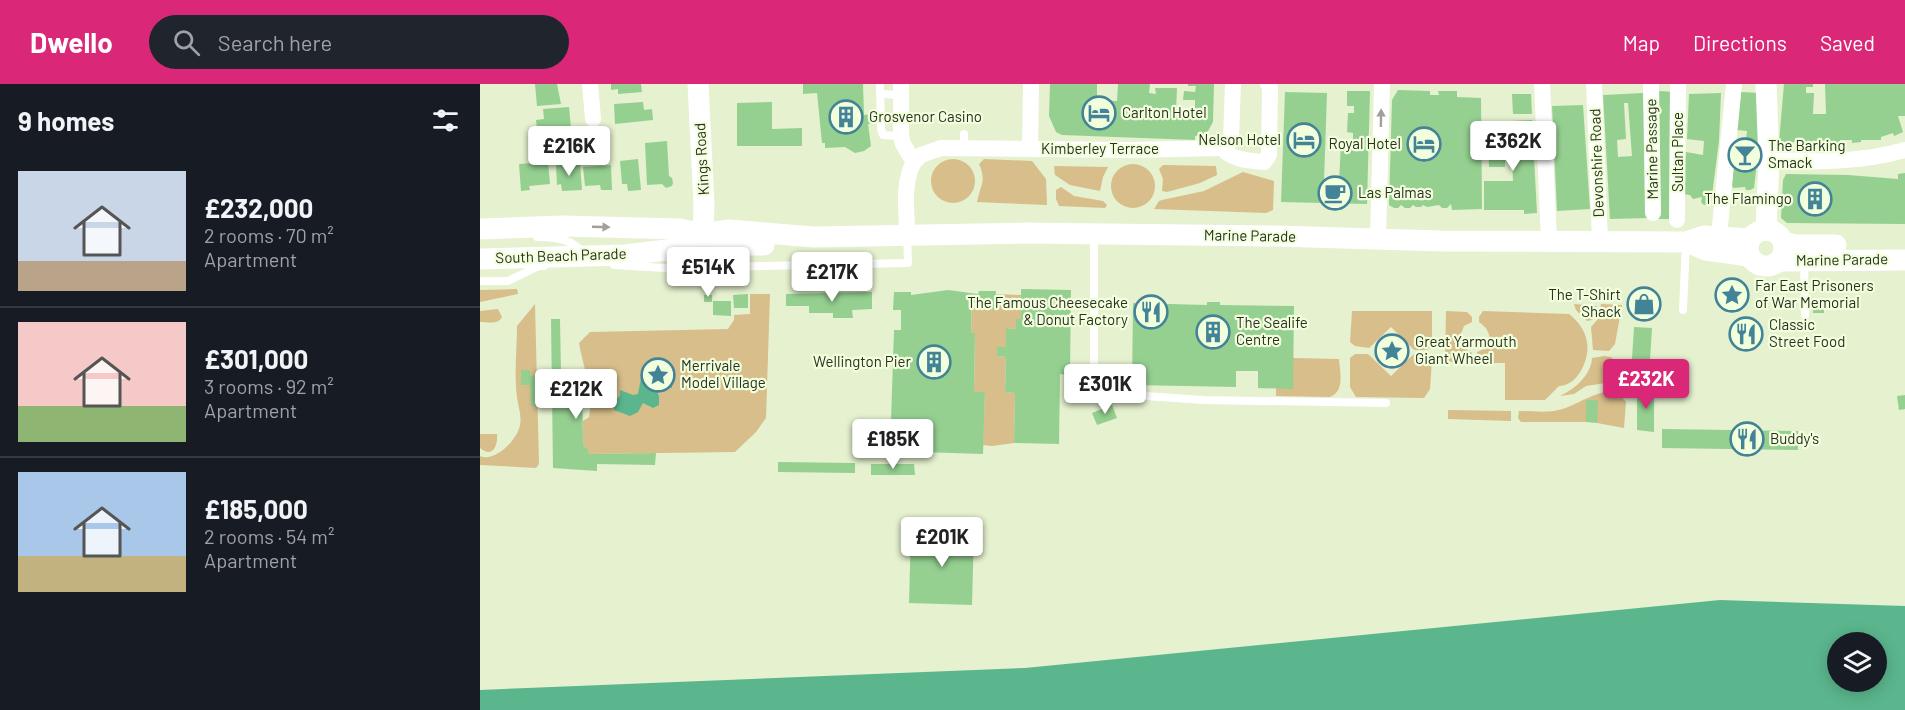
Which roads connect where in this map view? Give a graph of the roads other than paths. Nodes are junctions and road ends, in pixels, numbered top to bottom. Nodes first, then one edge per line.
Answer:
1 (590, 84) edge
2 (698, 84) edge
3 (880, 84) edge
4 (1031, 84) edge
5 (1233, 84) edge
6 (1268, 84) edge
7 (1382, 84) edge
8 (1542, 84) edge
9 (1594, 84) edge
10 (1651, 84) edge
11 (1678, 84) edge
12 (1734, 84) edge
13 (1766, 84) edge
14 (901, 90) edge
15 (880, 94) junction
16 (593, 119) dead end
17 (901, 136) junction
18 (1222, 148) junction
19 (1030, 149) junction
20 (1905, 150) edge
21 (1769, 160) junction
22 (914, 162) junction
23 (1653, 213) dead end
24 (1677, 220) dead end
25 (703, 234) junction
26 (906, 234) junction
27 (1094, 235) junction
28 (494, 236) edge
29 (1719, 237) junction
30 (1378, 239) junction
31 (1549, 241) junction
32 (1600, 242) junction
33 (1686, 242) junction
34 (1905, 245) edge
35 (1765, 246) junction
36 (555, 257) junction
37 (480, 260) edge
38 (593, 260) junction
39 (1804, 260) junction
40 (1905, 260) edge
41 (720, 266) junction
42 (480, 281) edge
43 (1683, 310) dead end
44 (1805, 315) dead end
45 (1386, 403) dead end

1 - 16 street
2 - 25 street, Kings Road
3 - 15 lane
4 - 19 street
5 - 18 street
6 - 18 street
30 -> 7 street
8 - 31 street
9 - 32 street, Devonshire Road
10 - 23 street, Marine Passage
11 - 24 street, Sultan Place
12 - 29 street
13 - 21 street
14 - 15 lane
14 - 17 street
15 - 17 lane
17 - 22 street
18 - 19 street, Kimberley Terrace
19 - 22 street, Kimberley Terrace
20 - 21 street
21 - 35 street
22 - 26 street
25 - 26 street, Marine Parade
28 -> 25 street, South Beach Parade
25 - 38 street, South Beach Parade
25 - 41 lane
26 - 27 street, Marine Parade
26 - 41 lane
27 - 30 street, Marine Parade
27 - 45 lane
28 - 36 lane
28 - 38 lane
29 - 33 street, Marine Parade
29 - 35 street, Marine Parade
30 - 31 street, Marine Parade
31 - 32 street, Marine Parade
32 - 33 street, Marine Parade
33 - 35 street, Marine Parade
33 - 43 lane
34 - 35 street, Marine Parade
35 - 39 street, Marine Parade
36 - 37 street, South Beach Parade
36 - 38 street, South Beach Parade
38 - 41 lane
38 - 42 lane
39 - 40 street, Marine Parade
39 - 44 lane

